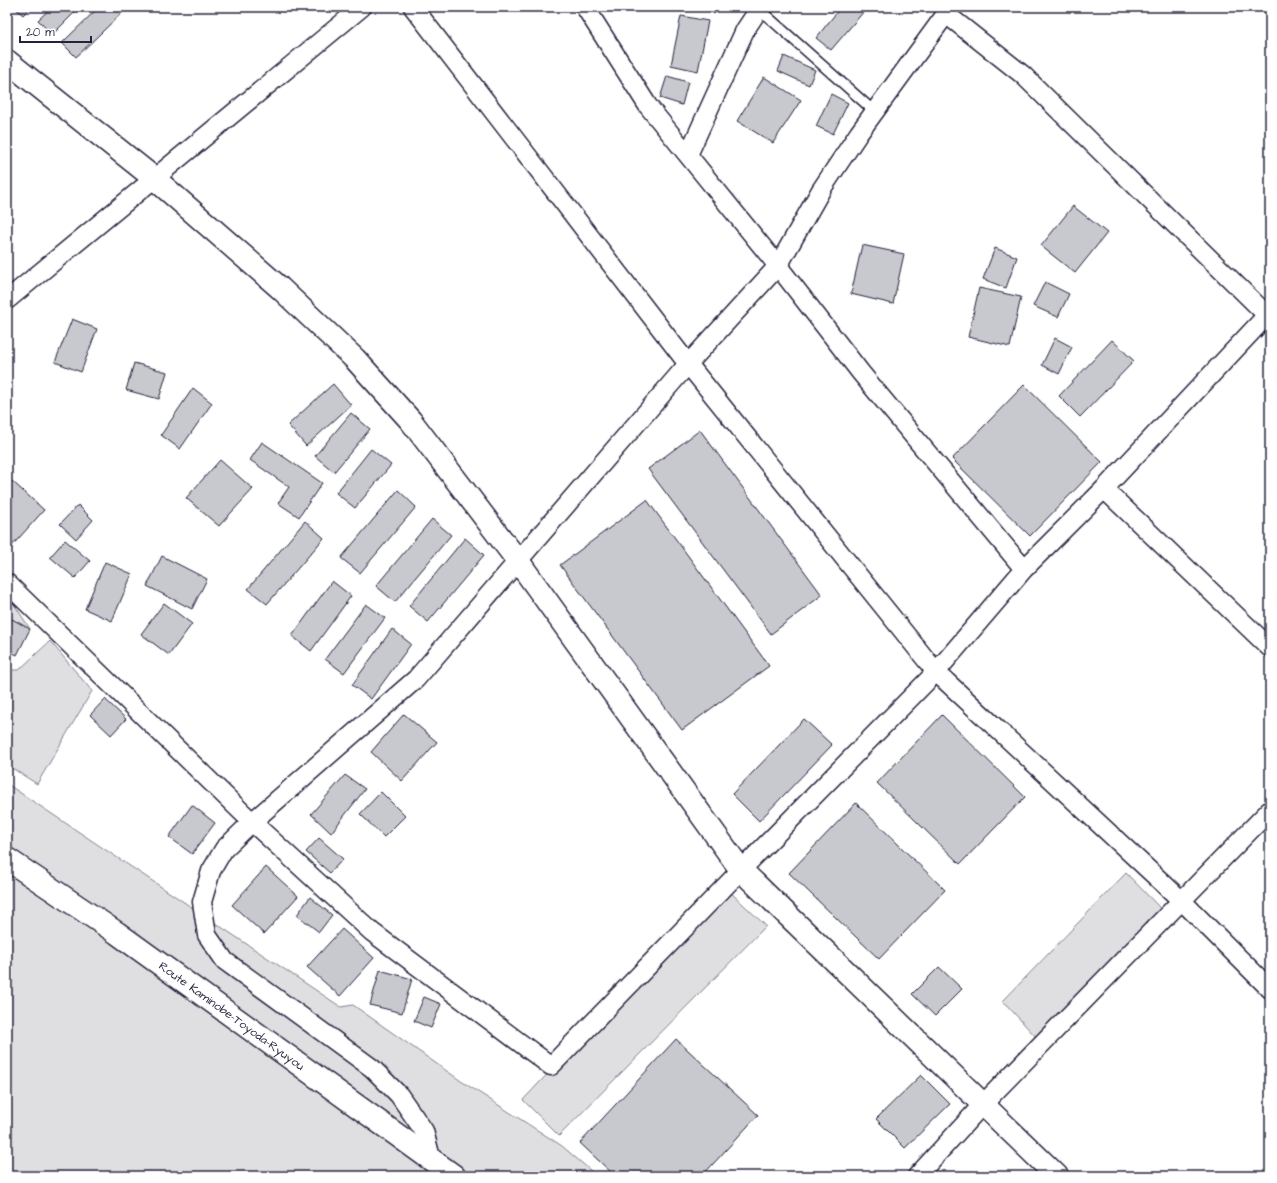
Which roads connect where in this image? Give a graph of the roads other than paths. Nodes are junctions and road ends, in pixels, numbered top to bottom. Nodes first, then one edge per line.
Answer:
1 (362, 7) edge
2 (413, 7) edge
3 (584, 7) edge
4 (758, 8) edge
5 (948, 10) edge
6 (7, 61) edge
7 (875, 112) junction
8 (688, 155) junction
9 (155, 179) junction
10 (778, 266) junction
11 (7, 300) edge
12 (1269, 315) edge
13 (688, 364) junction
14 (1104, 489) junction
15 (518, 561) junction
16 (1024, 569) junction
17 (7, 583) edge
18 (1270, 648) edge
19 (936, 672) junction
20 (1270, 810) edge
21 (252, 822) junction
22 (7, 859) edge
23 (741, 870) junction
24 (1181, 900) junction
25 (1270, 989) edge
26 (983, 1104) junction
27 (430, 1158) junction
28 (454, 1176) edge
29 (917, 1176) edge
30 (1057, 1176) edge

1 - 9 street
2 - 13 street
3 - 8 street
4 - 7 lane
4 - 8 street
5 - 7 street
5 - 12 street
6 - 9 street
7 - 10 street
8 - 10 street
9 - 11 street
9 - 15 street
10 - 13 street
10 - 16 street
12 - 14 street
13 - 15 street
13 - 19 street
14 - 16 street
14 - 18 street
15 - 21 street
15 - 23 street
16 - 19 street
17 - 21 street
19 - 23 street
19 - 24 street
20 - 24 street
21 - 23 street
21 - 27 street
22 - 27 street, Route Kaminobe-Toyoda-Ryuyou
23 - 26 street
24 - 25 street
24 - 26 street
26 - 29 street
26 - 30 street
27 - 28 street, Route Kaminobe-Toyoda-Ryuyou

